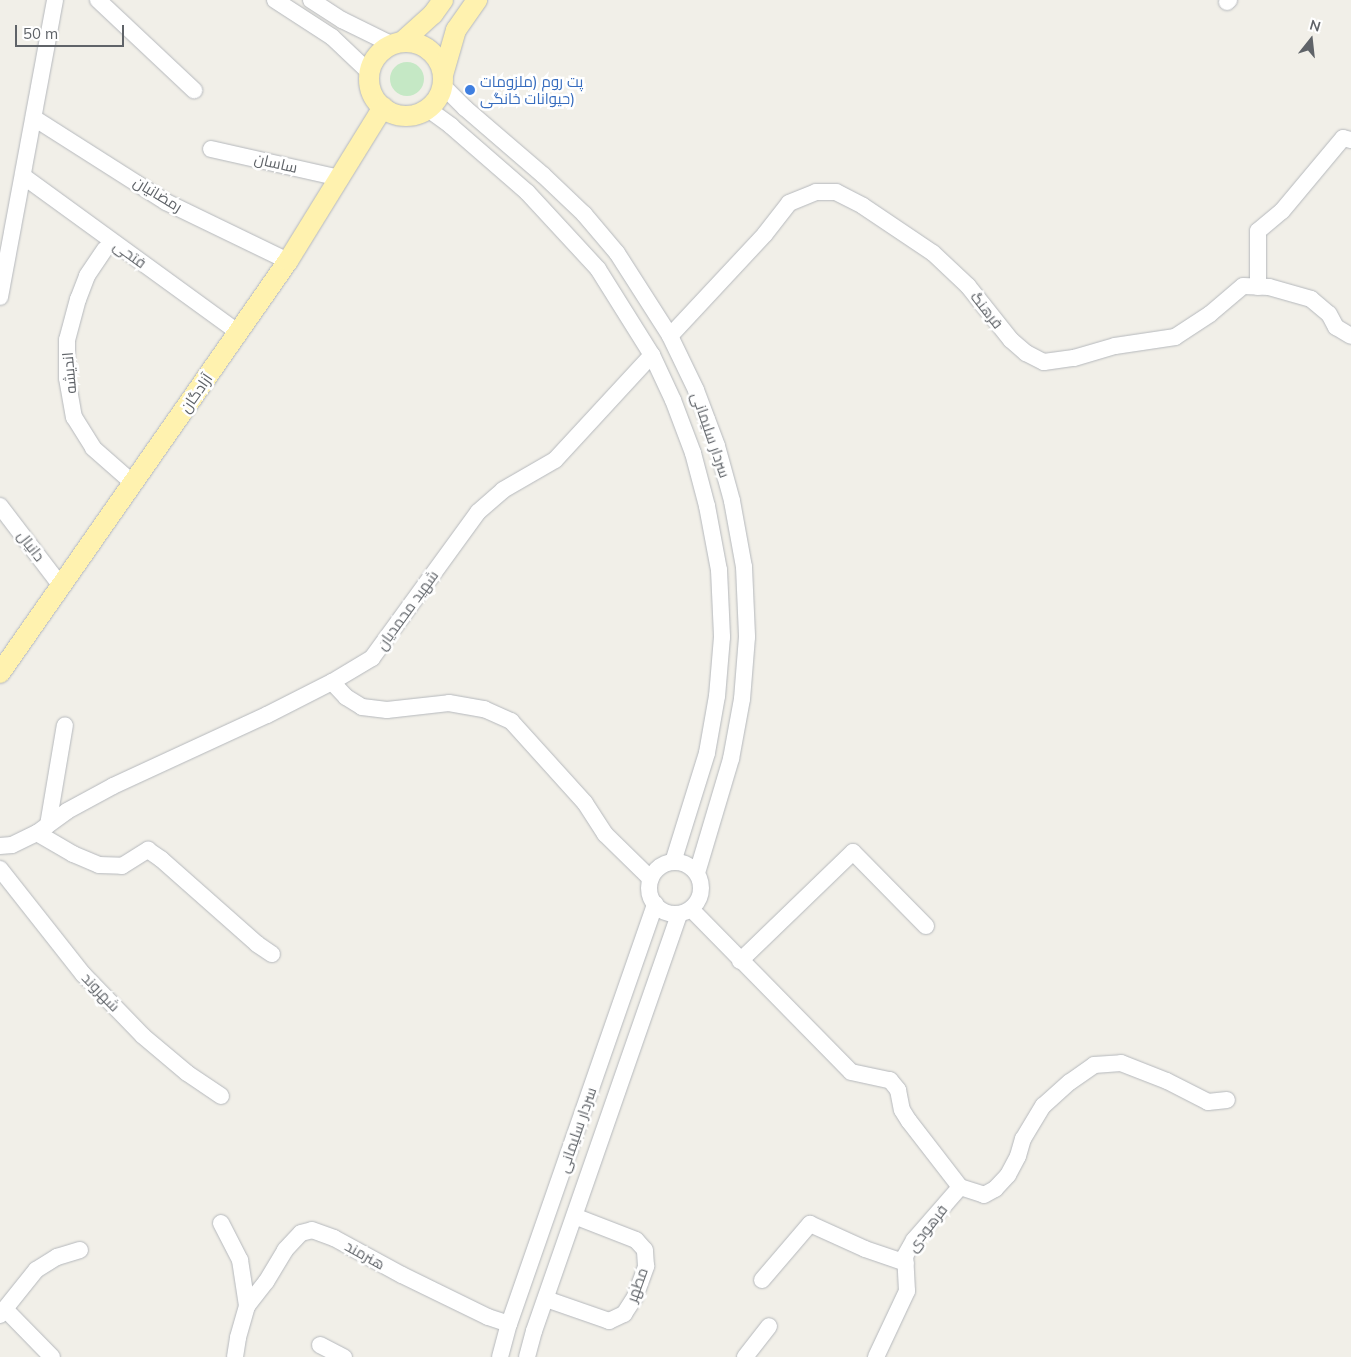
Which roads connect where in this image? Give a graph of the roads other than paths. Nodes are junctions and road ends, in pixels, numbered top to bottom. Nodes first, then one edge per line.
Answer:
1 (55, 0) edge
2 (98, 0) edge
3 (275, 0) edge
4 (312, 0) edge
5 (442, 0) edge
6 (477, 0) edge
7 (398, 44) junction
8 (370, 73) junction
9 (443, 80) junction
10 (194, 90) dead end
11 (383, 107) junction
12 (428, 109) junction
13 (34, 118) junction
14 (1351, 140) edge
15 (211, 149) dead end
16 (23, 176) junction
17 (340, 178) junction
18 (105, 249) dead end
19 (288, 261) junction
20 (1258, 287) junction
21 (0, 297) edge
22 (238, 332) junction
23 (670, 336) junction
24 (1351, 336) edge
25 (652, 355) junction
26 (133, 483) junction
27 (0, 506) edge
28 (61, 586) junction
29 (3, 662) edge
30 (332, 682) junction
31 (65, 725) dead end
32 (42, 829) junction
33 (0, 846) edge
34 (674, 862) junction
35 (0, 869) edge
36 (697, 873) junction
37 (651, 879) junction
38 (655, 904) junction
39 (685, 911) junction
40 (926, 926) dead end
41 (272, 954) dead end
42 (740, 961) junction
43 (221, 1096) dead end
44 (1227, 1100) dead end
45 (960, 1187) junction
46 (574, 1216) junction
47 (221, 1223) dead end
48 (80, 1250) dead end
49 (906, 1263) junction
50 (762, 1280) dead end
51 (546, 1299) junction
52 (247, 1306) junction
53 (2, 1312) edge
54 (509, 1324) junction
55 (769, 1326) dead end
56 (320, 1345) dead end
57 (52, 1357) edge
58 (235, 1357) edge
59 (344, 1357) edge
60 (500, 1357) edge
61 (528, 1357) edge
62 (745, 1357) edge
63 (876, 1357) edge

1 - 13 street
2 - 10 street
3 - 8 street
4 - 7 street
5 - 7 main road
6 - 9 main road
7 - 8 main road
7 - 9 main road
8 - 11 main road
9 - 12 main road
9 - 23 street, سردار سلیمانی
11 - 12 main road
11 - 17 main road, آزادگان
12 - 25 street, سردار سلیمانی
13 - 16 street
13 - 19 street, رمضانیان
14 - 20 street
15 - 17 street, ساسان
16 - 21 street
16 - 22 street, فتحی
17 - 19 main road, آزادگان
18 - 26 street, اندیشه
19 - 22 main road, آزادگان
20 - 23 street, فرهنگ
20 - 24 street, فرهنگ
22 - 26 main road, آزادگان
23 - 36 street, سردار سلیمانی
25 - 30 street, شهید محمدیان
25 - 34 street, سردار سلیمانی
26 - 28 main road, آزادگان
27 - 28 street, دانیال
28 - 29 main road, آزادگان
30 - 32 street, شهید محمدیان
30 - 37 street
31 - 32 street
32 - 33 street, شهید محمدیان
32 - 41 street
34 - 36 street
34 - 37 street
35 - 43 street, شهروند
36 - 39 street
37 - 38 street
38 - 39 street
38 - 54 street, سردار سلیمانی
39 - 42 street
39 - 46 street, سردار سلیمانی
40 - 42 street
42 - 45 street
44 - 45 street
45 - 49 street, فرهودی
46 - 51 street, سردار سلیمانی
46 - 51 street, مطهر
47 - 52 street
48 - 53 street
49 - 50 street
49 - 63 street, فرهودی
51 - 61 street, سردار سلیمانی
52 - 54 street, هنرمند
52 - 58 street
53 - 57 street
54 - 60 street, سردار سلیمانی
55 - 62 street
56 - 59 street

